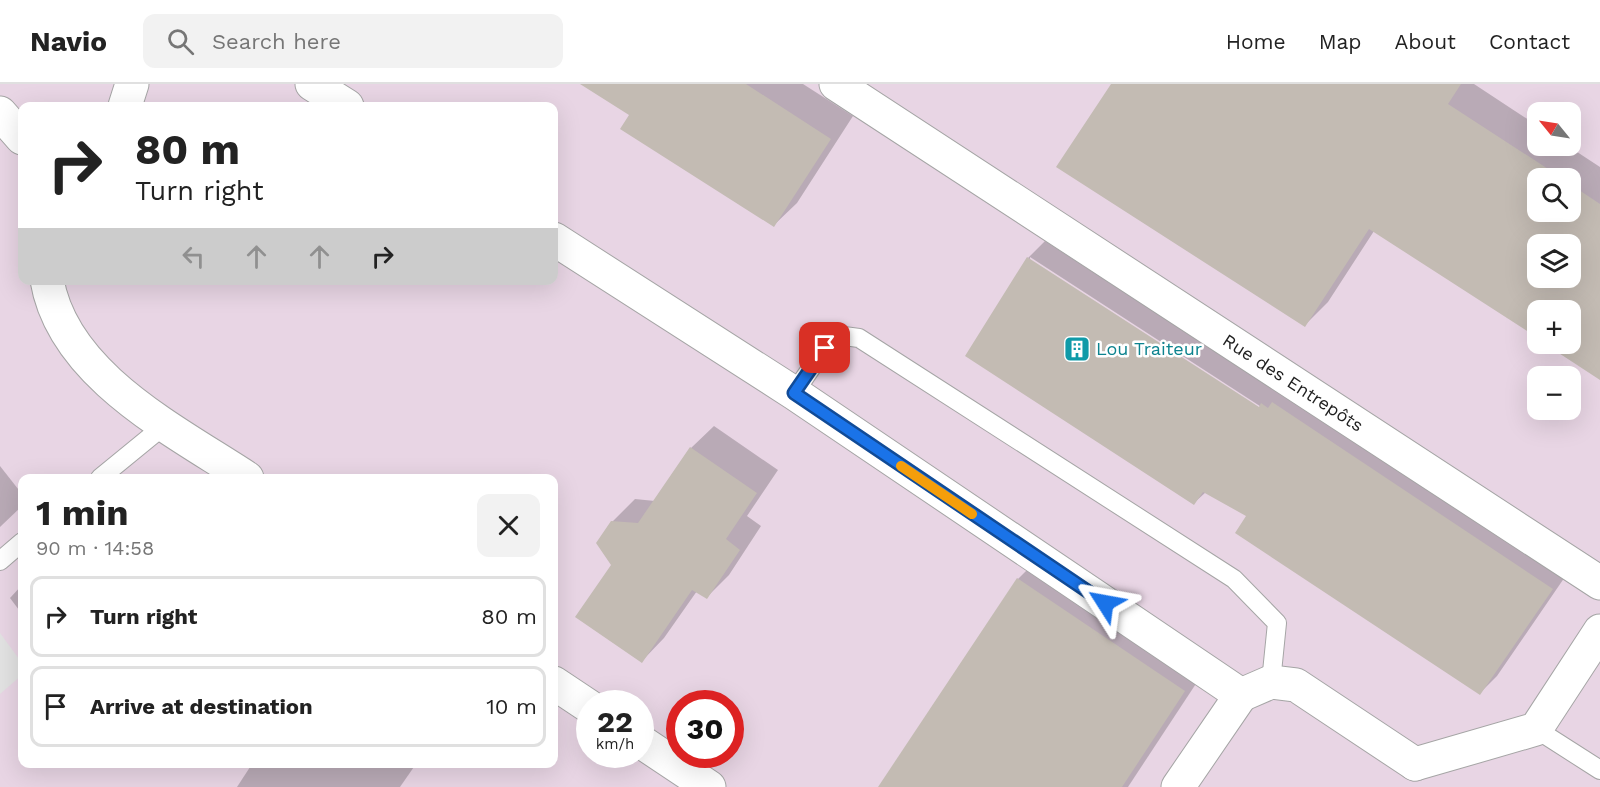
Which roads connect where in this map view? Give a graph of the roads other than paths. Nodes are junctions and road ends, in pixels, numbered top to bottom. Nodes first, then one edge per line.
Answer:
1 (132, 84) edge
2 (312, 84) edge
3 (836, 84) edge
4 (126, 102) edge
5 (341, 102) edge
6 (0, 112) edge
7 (18, 133) edge
8 (558, 242) edge
9 (48, 285) edge
10 (794, 393) junction
11 (166, 424) junction
12 (105, 474) edge
13 (241, 474) edge
14 (18, 545) edge
15 (0, 561) edge
16 (1600, 583) edge
17 (1600, 632) edge
18 (1271, 682) junction
19 (558, 686) edge
20 (1241, 695) junction
21 (576, 698) edge
22 (1536, 729) junction
23 (654, 750) edge
24 (1600, 770) edge
25 (1408, 776) edge
26 (709, 787) edge
27 (1178, 787) edge

1 - 4 street
2 - 5 street
3 - 16 street, Rue des Entrepôts
6 - 7 street
8 - 10 street
9 - 11 street
10 - 18 lane
10 - 20 street
11 - 12 lane
11 - 13 street
14 - 15 lane
17 - 22 street
18 - 20 street
18 - 25 street
19 - 21 street
20 - 27 street
22 - 24 lane
22 - 25 street
23 - 26 street

